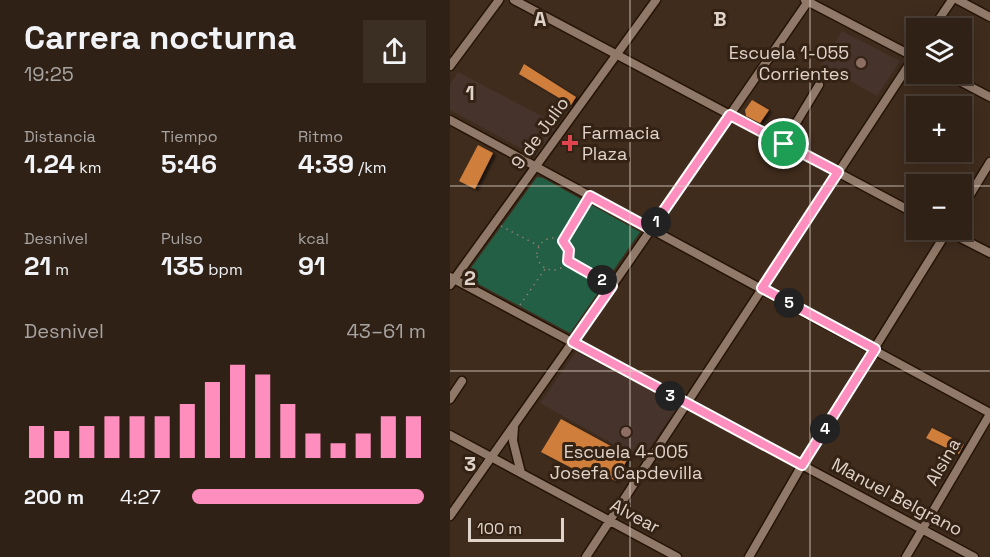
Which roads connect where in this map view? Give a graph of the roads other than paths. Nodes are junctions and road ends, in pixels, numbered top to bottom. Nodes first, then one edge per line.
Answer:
1 (499, 0) edge
2 (514, 0) edge
3 (656, 0) edge
4 (807, 0) edge
5 (952, 0) edge
6 (958, 0) edge
7 (990, 17) edge
8 (940, 18) edge
9 (906, 52) edge
10 (617, 54) junction
11 (450, 66) edge
12 (906, 72) edge
13 (965, 84) edge
14 (819, 85) dead end
15 (990, 97) edge
16 (730, 115) junction
17 (450, 120) edge
18 (784, 144) junction
19 (990, 162) edge
20 (536, 166) junction
21 (838, 172) junction
22 (972, 192) edge
23 (906, 209) edge
24 (651, 229) junction
25 (941, 240) edge
26 (966, 240) edge
27 (990, 253) edge
28 (451, 280) edge
29 (762, 288) junction
30 (573, 342) junction
31 (875, 349) junction
32 (462, 381) dead end
33 (450, 399) edge
34 (686, 404) junction
35 (990, 413) edge
36 (514, 426) junction
37 (450, 435) edge
38 (492, 457) junction
39 (802, 465) junction
40 (521, 473) junction
41 (450, 516) edge
42 (609, 521) junction
43 (922, 529) junction
44 (586, 557) edge
45 (677, 557) edge
46 (749, 557) edge
47 (906, 557) edge
48 (974, 557) edge

1 - 11 street
2 - 10 street
3 - 10 street, 9 de Julio
4 - 9 street
4 - 16 street
5 - 8 street
6 - 7 street
10 - 16 street
10 - 20 street, 9 de Julio
12 - 21 street
13 - 15 street
14 - 18 street
16 - 18 street
16 - 24 street
17 - 20 street
18 - 21 street
19 - 22 street
20 - 24 street
20 - 28 street, 9 de Julio
21 - 23 street
21 - 29 street
24 - 29 street
24 - 30 street
25 - 31 street
26 - 27 street
28 - 30 street, Manuel Belgrano
29 - 31 street
29 - 34 street
30 - 34 street, Manuel Belgrano
30 - 36 street
31 - 35 street
31 - 39 street
32 - 33 street
34 - 39 street, Manuel Belgrano
34 - 42 street
35 - 43 street, Alsina
36 - 38 street
36 - 40 street
37 - 38 street, Alvear
38 - 40 street, Alvear
38 - 41 street
39 - 43 street, Manuel Belgrano
39 - 46 street
40 - 42 street, Alvear
42 - 44 street
42 - 45 street, Alvear
43 - 47 street, Alsina
43 - 48 street, Manuel Belgrano

